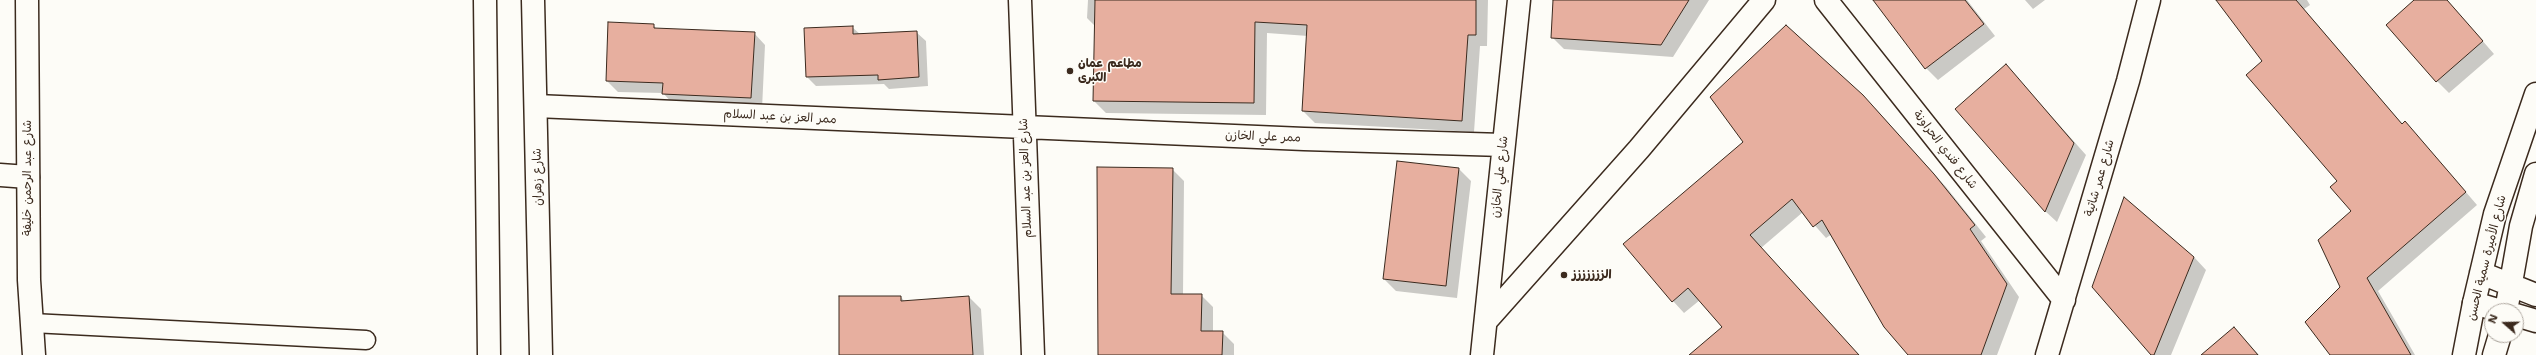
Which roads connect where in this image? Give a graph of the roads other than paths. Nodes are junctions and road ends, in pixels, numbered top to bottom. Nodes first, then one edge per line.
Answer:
1 (27, 0) edge
2 (485, 0) edge
3 (534, 0) edge
4 (1020, 0) edge
5 (1519, 0) edge
6 (1764, 0) edge
7 (1826, 0) edge
8 (2149, 0) edge
9 (2536, 94) edge
10 (536, 106) junction
11 (1024, 127) junction
12 (1503, 144) junction
13 (2536, 174) edge
14 (0, 175) edge
15 (28, 177) junction
16 (2481, 273) junction
17 (2512, 286) junction
18 (2536, 294) edge
19 (2064, 300) junction
20 (2474, 303) junction
21 (2508, 303) edge
22 (2484, 306) edge
23 (2524, 317) edge
24 (1486, 321) junction
25 (2536, 321) edge
26 (32, 323) junction
27 (366, 340) dead end
28 (2498, 343) edge
29 (34, 355) edge
30 (489, 355) edge
31 (541, 355) edge
32 (1033, 355) edge
33 (1482, 355) edge
34 (2047, 355) edge
35 (2464, 355) edge
36 (2494, 355) edge

1 - 15 street, شارع عبد الرحمن خليفة
2 - 30 street
3 - 10 street, شارع زهران
4 - 11 street, شارع العز بن عبد السلام
5 - 12 street, شارع علي الخازن
6 - 24 street
7 - 19 street, شارع فندي الحراونة
8 - 19 street, شارع عمر شاتية
9 - 16 street, شارع الأميرة سمية الحسن
10 - 11 street, ممر العز بن عبد السلام
10 - 31 street, شارع زهران
11 - 12 street, ممر علي الخازن
11 - 32 street, شارع العز بن عبد السلام
12 - 24 street, شارع علي الخازن
13 - 17 street
14 - 15 street
15 - 26 street, شارع عبد الرحمن خليفة
16 - 17 street
16 - 20 street, شارع الأميرة سمية الحسن
17 - 18 street
17 - 21 street
19 - 34 street, شارع عمر شاتية
20 - 22 street
20 - 35 street, شارع الأميرة سمية الحسن
23 - 25 street
24 - 33 street, شارع علي الخازن
26 - 27 lane
26 - 29 street, شارع عبد الرحمن خليفة
28 - 36 street

